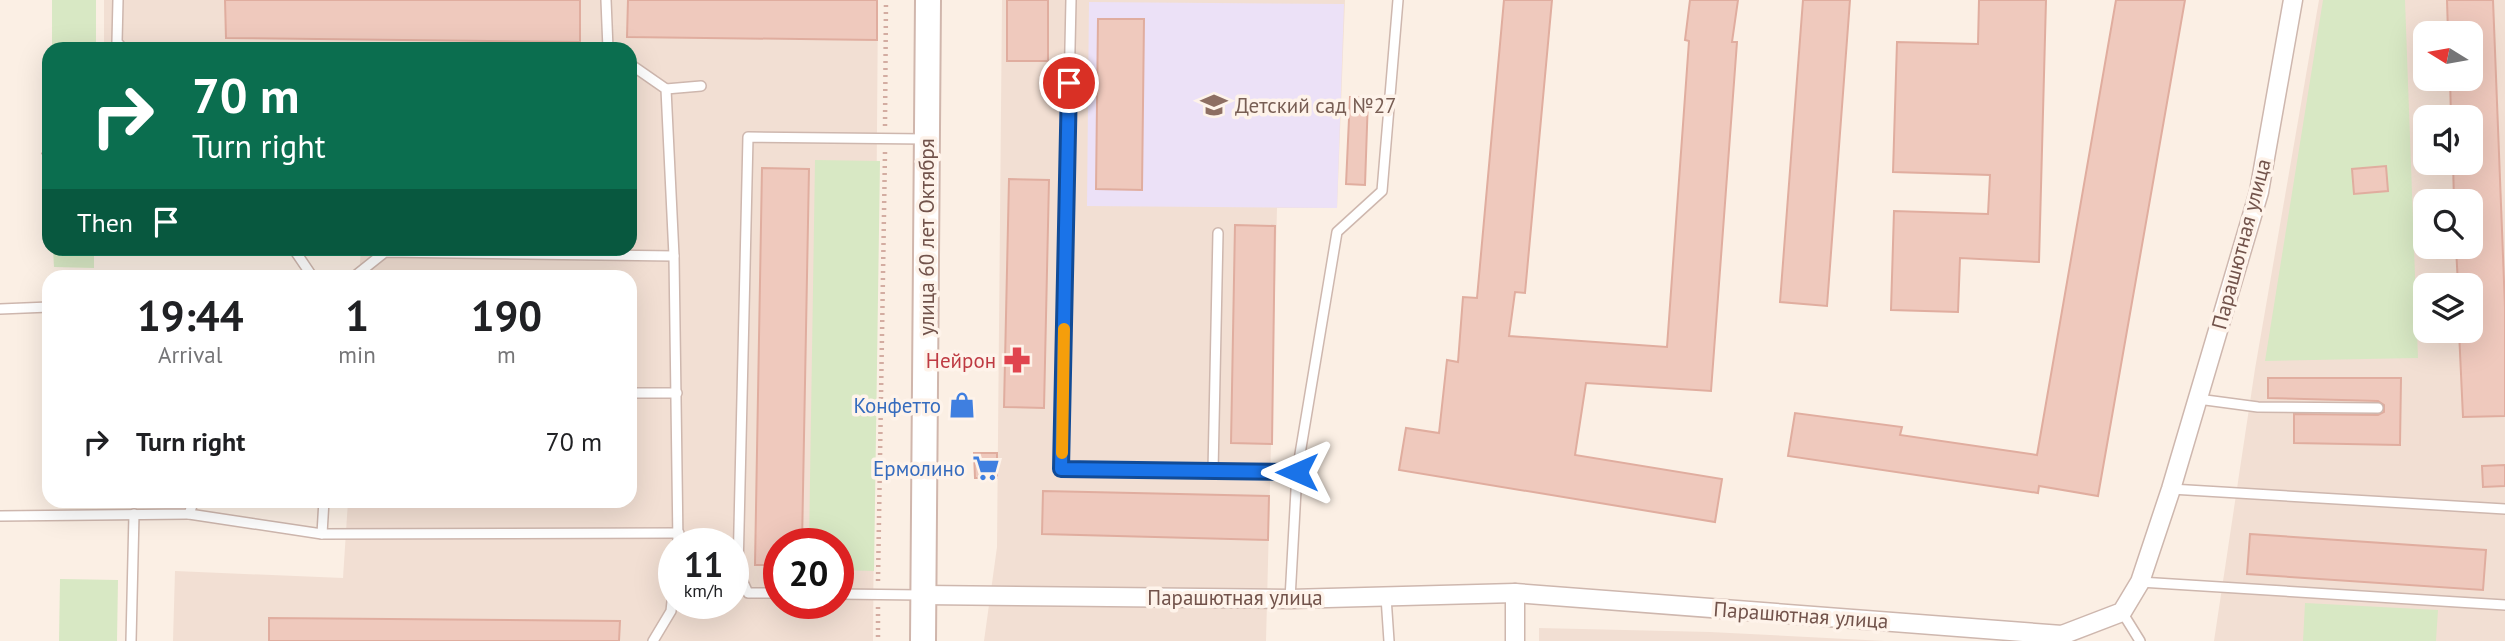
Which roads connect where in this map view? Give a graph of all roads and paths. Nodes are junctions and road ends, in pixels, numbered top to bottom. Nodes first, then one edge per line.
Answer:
1 (118, 0) edge
2 (606, 0) edge
3 (886, 0) edge
4 (928, 0) edge
5 (1071, 0) edge
6 (1398, 0) edge
7 (2293, 0) edge
8 (117, 42) edge
9 (608, 42) edge
10 (637, 69) edge
11 (701, 86) dead end
12 (666, 89) junction
13 (885, 138) junction
14 (927, 139) junction
15 (1218, 233) dead end
16 (380, 256) edge
17 (616, 256) edge
18 (674, 257) junction
19 (362, 270) edge
20 (42, 307) edge
21 (0, 309) edge
22 (637, 393) edge
23 (677, 393) junction
24 (2198, 399) junction
25 (2378, 408) dead end
26 (1213, 471) junction
27 (1297, 472) junction
28 (2171, 489) junction
29 (191, 508) edge
30 (324, 508) edge
31 (2505, 509) edge
32 (134, 514) junction
33 (189, 514) junction
34 (0, 516) edge
35 (679, 528) edge
36 (658, 533) edge
37 (322, 534) junction
38 (2140, 582) junction
39 (763, 593) edge
40 (1515, 593) junction
41 (854, 594) edge
42 (878, 594) junction
43 (923, 595) junction
44 (1386, 597) junction
45 (1290, 599) junction
46 (2505, 605) edge
47 (2122, 612) junction
48 (666, 619) edge
49 (2062, 638) edge
50 (131, 641) edge
51 (140, 641) edge
52 (653, 641) edge
53 (878, 641) edge
54 (923, 641) edge
55 (1389, 641) edge
56 (1515, 641) edge
57 (2140, 641) edge

1 - 8 lane
2 - 9 lane
3 - 13 path
4 - 14 main road, улица 60 лет Октября
5 - 26 lane
6 - 27 lane
7 - 24 street, Парашютная улица
10 - 12 lane
11 - 12 lane
12 - 18 lane
13 - 14 lane
13 - 39 lane
13 - 42 path
14 - 43 main road, улица 60 лет Октября
15 - 26 lane
16 - 19 lane
17 - 18 lane
18 - 23 lane
20 - 21 lane
22 - 23 lane
23 - 35 lane
24 - 25 lane
24 - 28 street, Парашютная улица
26 - 27 lane
27 - 45 lane
28 - 31 lane
28 - 38 street, Парашютная улица
29 - 33 lane
30 - 37 lane
32 - 33 lane
32 - 34 lane
32 - 50 lane
33 - 37 lane
36 - 37 lane
38 - 46 lane
38 - 47 street, Парашютная улица
40 - 44 street, Парашютная улица
40 - 49 street, Парашютная улица
40 - 56 street
41 - 42 lane
42 - 43 lane
42 - 53 path
43 - 45 street, Парашютная улица
43 - 54 main road, улица 60 лет Октября
44 - 45 street, Парашютная улица
44 - 55 lane
47 - 49 street, Парашютная улица
47 - 57 lane
48 - 52 lane
50 - 51 lane

